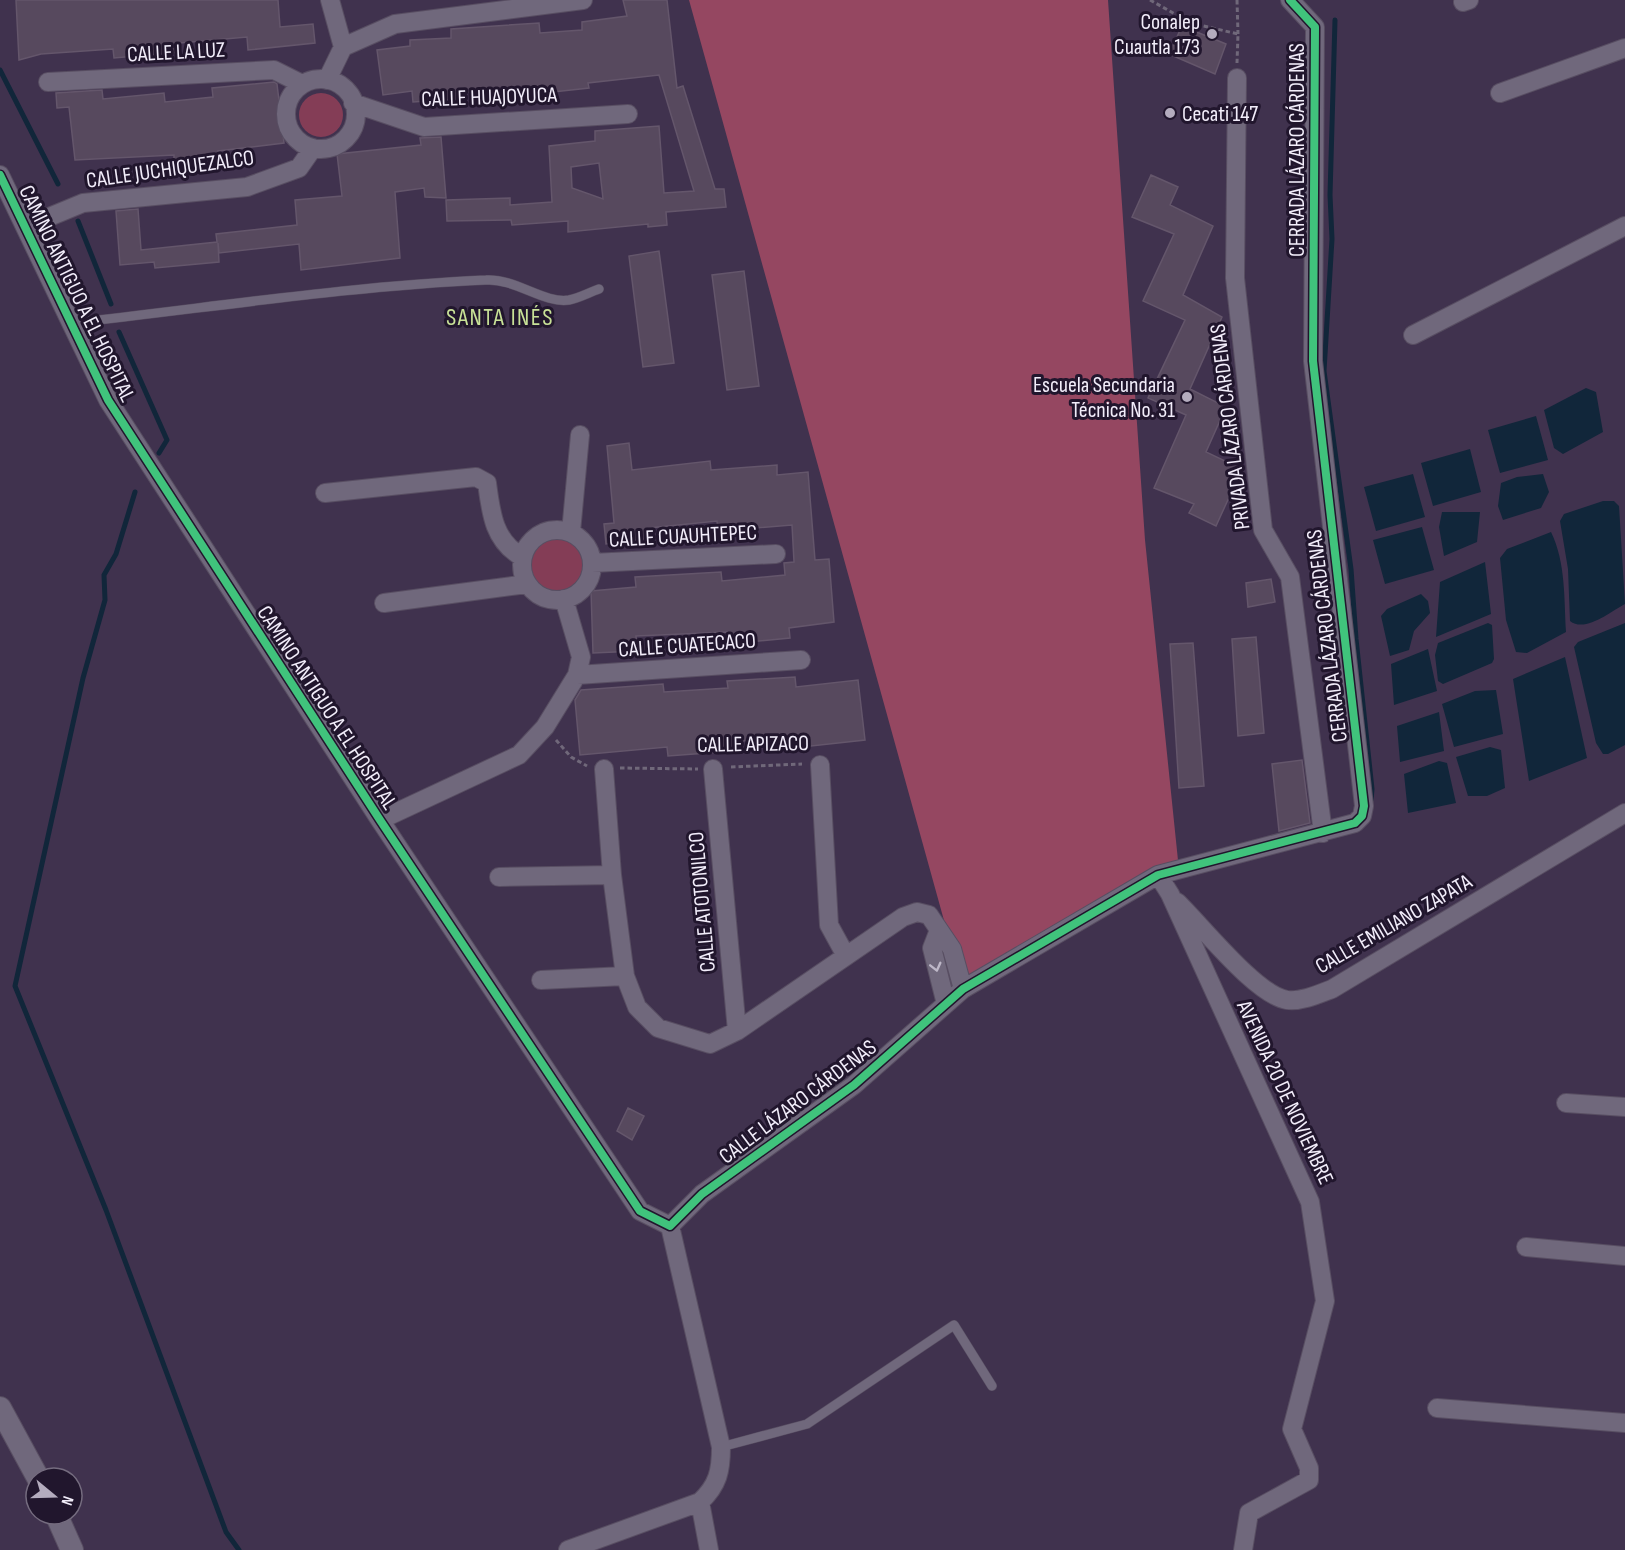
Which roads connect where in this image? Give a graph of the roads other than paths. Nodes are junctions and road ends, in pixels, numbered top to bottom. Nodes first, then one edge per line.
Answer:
1 (330, 0) edge
2 (583, 0) edge
3 (1290, 0) edge
4 (343, 47) junction
5 (1625, 48) edge
6 (1237, 78) road end
7 (327, 80) junction
8 (48, 82) dead end
9 (302, 84) junction
10 (1500, 93) dead end
11 (354, 103) junction
12 (628, 114) dead end
13 (312, 148) junction
14 (0, 175) edge
15 (1625, 226) edge
16 (25, 227) junction
17 (599, 289) dead end
18 (71, 323) junction
19 (1413, 335) dead end
20 (580, 435) dead end
21 (325, 493) dead end
22 (571, 532) junction
23 (776, 554) dead end
24 (522, 557) junction
25 (592, 563) junction
26 (527, 584) junction
27 (564, 599) junction
28 (384, 603) dead end
29 (801, 660) dead end
30 (577, 675) junction
31 (820, 765) road end
32 (604, 769) road end
33 (712, 769) road end
34 (1625, 813) edge
35 (380, 820) junction
36 (1323, 833) junction
37 (612, 875) junction
38 (1158, 875) junction
39 (499, 877) dead end
40 (1170, 894) junction
41 (939, 930) junction
42 (846, 956) junction
43 (625, 976) junction
44 (541, 980) dead end
45 (963, 989) junction
46 (946, 1004) junction
47 (738, 1031) junction
48 (1566, 1103) dead end
49 (1625, 1107) edge
50 (670, 1226) junction
51 (1526, 1247) dead end
52 (1625, 1256) edge
53 (992, 1386) dead end
54 (0, 1408) edge
55 (1437, 1408) dead end
56 (1625, 1423) edge
57 (721, 1447) junction
58 (31, 1466) edge
59 (700, 1502) junction
60 (61, 1526) edge
61 (72, 1550) edge
62 (568, 1550) edge
63 (709, 1550) edge
64 (1243, 1550) edge

1 - 4 street
2 - 4 street
3 - 36 street, CERRADA LÁZARO CÁRDENAS
4 - 7 street
5 - 10 street
6 - 36 street, PRIVADA LÁZARO CÁRDENAS
7 - 9 street
7 - 11 street
8 - 9 street, CALLE LA LUZ
9 - 13 street
11 - 12 street, CALLE HUAJOYUCA
11 - 13 street
13 - 16 street, CALLE JUCHIQUEZALCO
14 - 16 street, CAMINO ANTIGUO A EL HOSPITAL
15 - 19 street
16 - 18 street, CAMINO ANTIGUO A EL HOSPITAL
17 - 18 lane
18 - 35 street, CAMINO ANTIGUO A EL HOSPITAL
20 - 22 street
21 - 24 street
22 - 24 street
22 - 25 street
23 - 25 street, CALLE CUAUHTEPEC
24 - 26 street
25 - 27 street
26 - 27 street
26 - 28 street
27 - 30 street
29 - 30 street, CALLE CUATECACO
30 - 35 street
31 - 42 street, CALLE APIZACO
32 - 37 street
33 - 47 street, CALLE ATOTONILCO
34 - 40 street, CALLE EMILIANO ZAPATA
35 - 50 street, CAMINO ANTIGUO A EL HOSPITAL
36 - 38 street, CERRADA LÁZARO CÁRDENAS
37 - 39 street
37 - 43 street
38 - 40 street, AVENIDA 20 DE NOVIEMBRE
38 - 45 street, CERRADA LÁZARO CÁRDENAS
40 - 64 street, AVENIDA 20 DE NOVIEMBRE
41 - 42 street
41 - 45 street
41 -> 46 street
42 - 47 street
43 - 44 street
43 - 47 street
45 - 46 street, CERRADA LÁZARO CÁRDENAS
46 - 50 street, CALLE LÁZARO CÁRDENAS
48 - 49 street
50 - 57 street
51 - 52 street
53 - 57 lane
54 - 58 street
55 - 56 street
57 - 59 street
59 - 62 street
59 - 63 street
60 - 61 street

